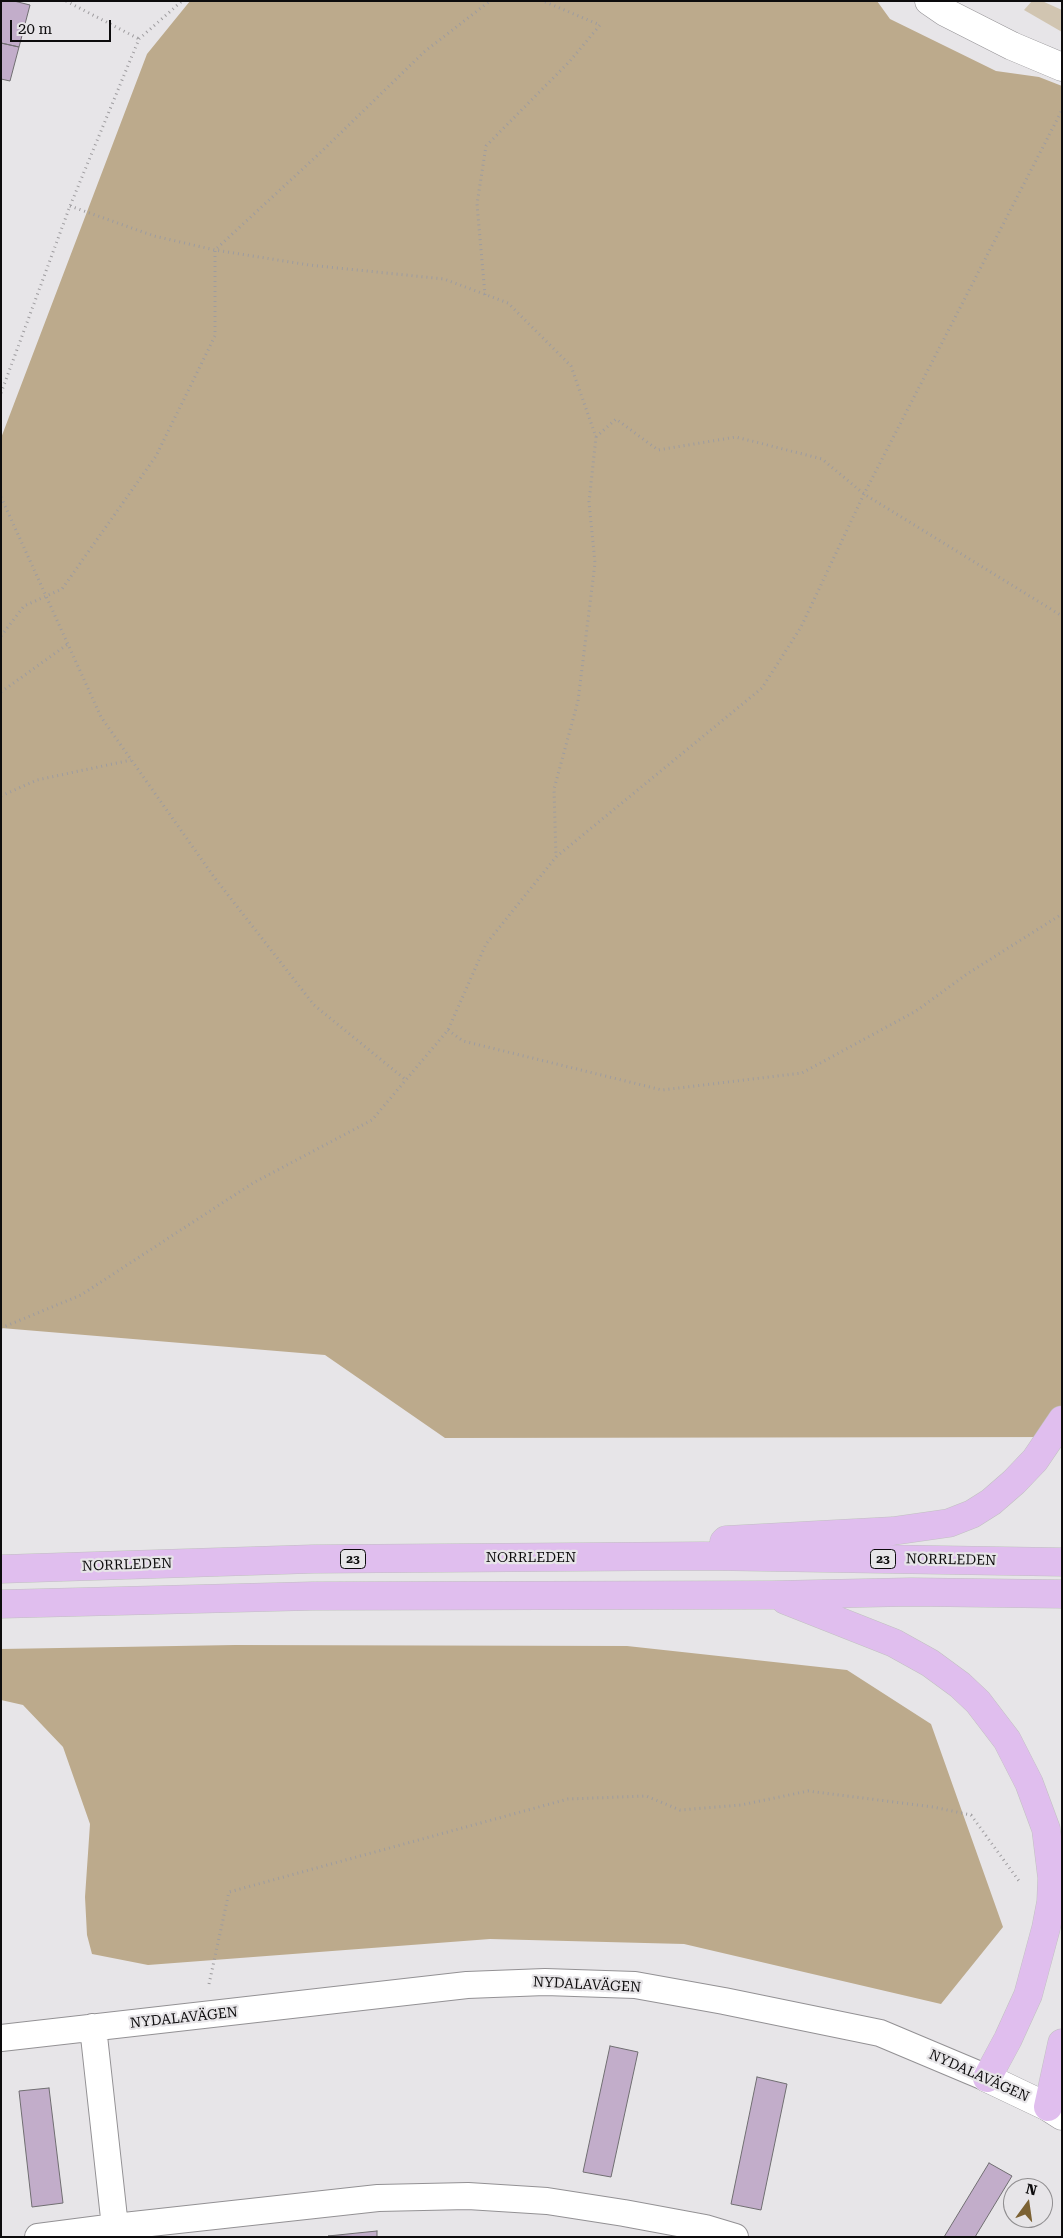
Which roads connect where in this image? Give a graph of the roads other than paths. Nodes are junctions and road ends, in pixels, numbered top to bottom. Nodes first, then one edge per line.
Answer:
1 (928, 1) edge
2 (1062, 67) edge
3 (1062, 1420) edge
4 (704, 1556) junction
5 (1062, 1562) edge
6 (1, 1569) edge
7 (1062, 1594) edge
8 (772, 1595) junction
9 (1, 1604) edge
10 (93, 2027) junction
11 (1, 2038) edge
12 (1062, 2043) edge
13 (987, 2078) junction
14 (1055, 2112) edge
15 (115, 2227) junction
16 (38, 2237) edge
17 (735, 2237) edge

1 - 2 street
3 - 4 highway
4 - 5 highway, NORRLEDEN / 23
4 - 6 highway, NORRLEDEN / 23
7 - 8 highway
8 - 9 highway
8 - 13 highway
10 - 11 street, NYDALAVÄGEN
10 - 13 street, NYDALAVÄGEN
10 - 15 street
12 - 14 highway
13 - 14 street, NYDALAVÄGEN
15 - 16 street
15 - 17 street

